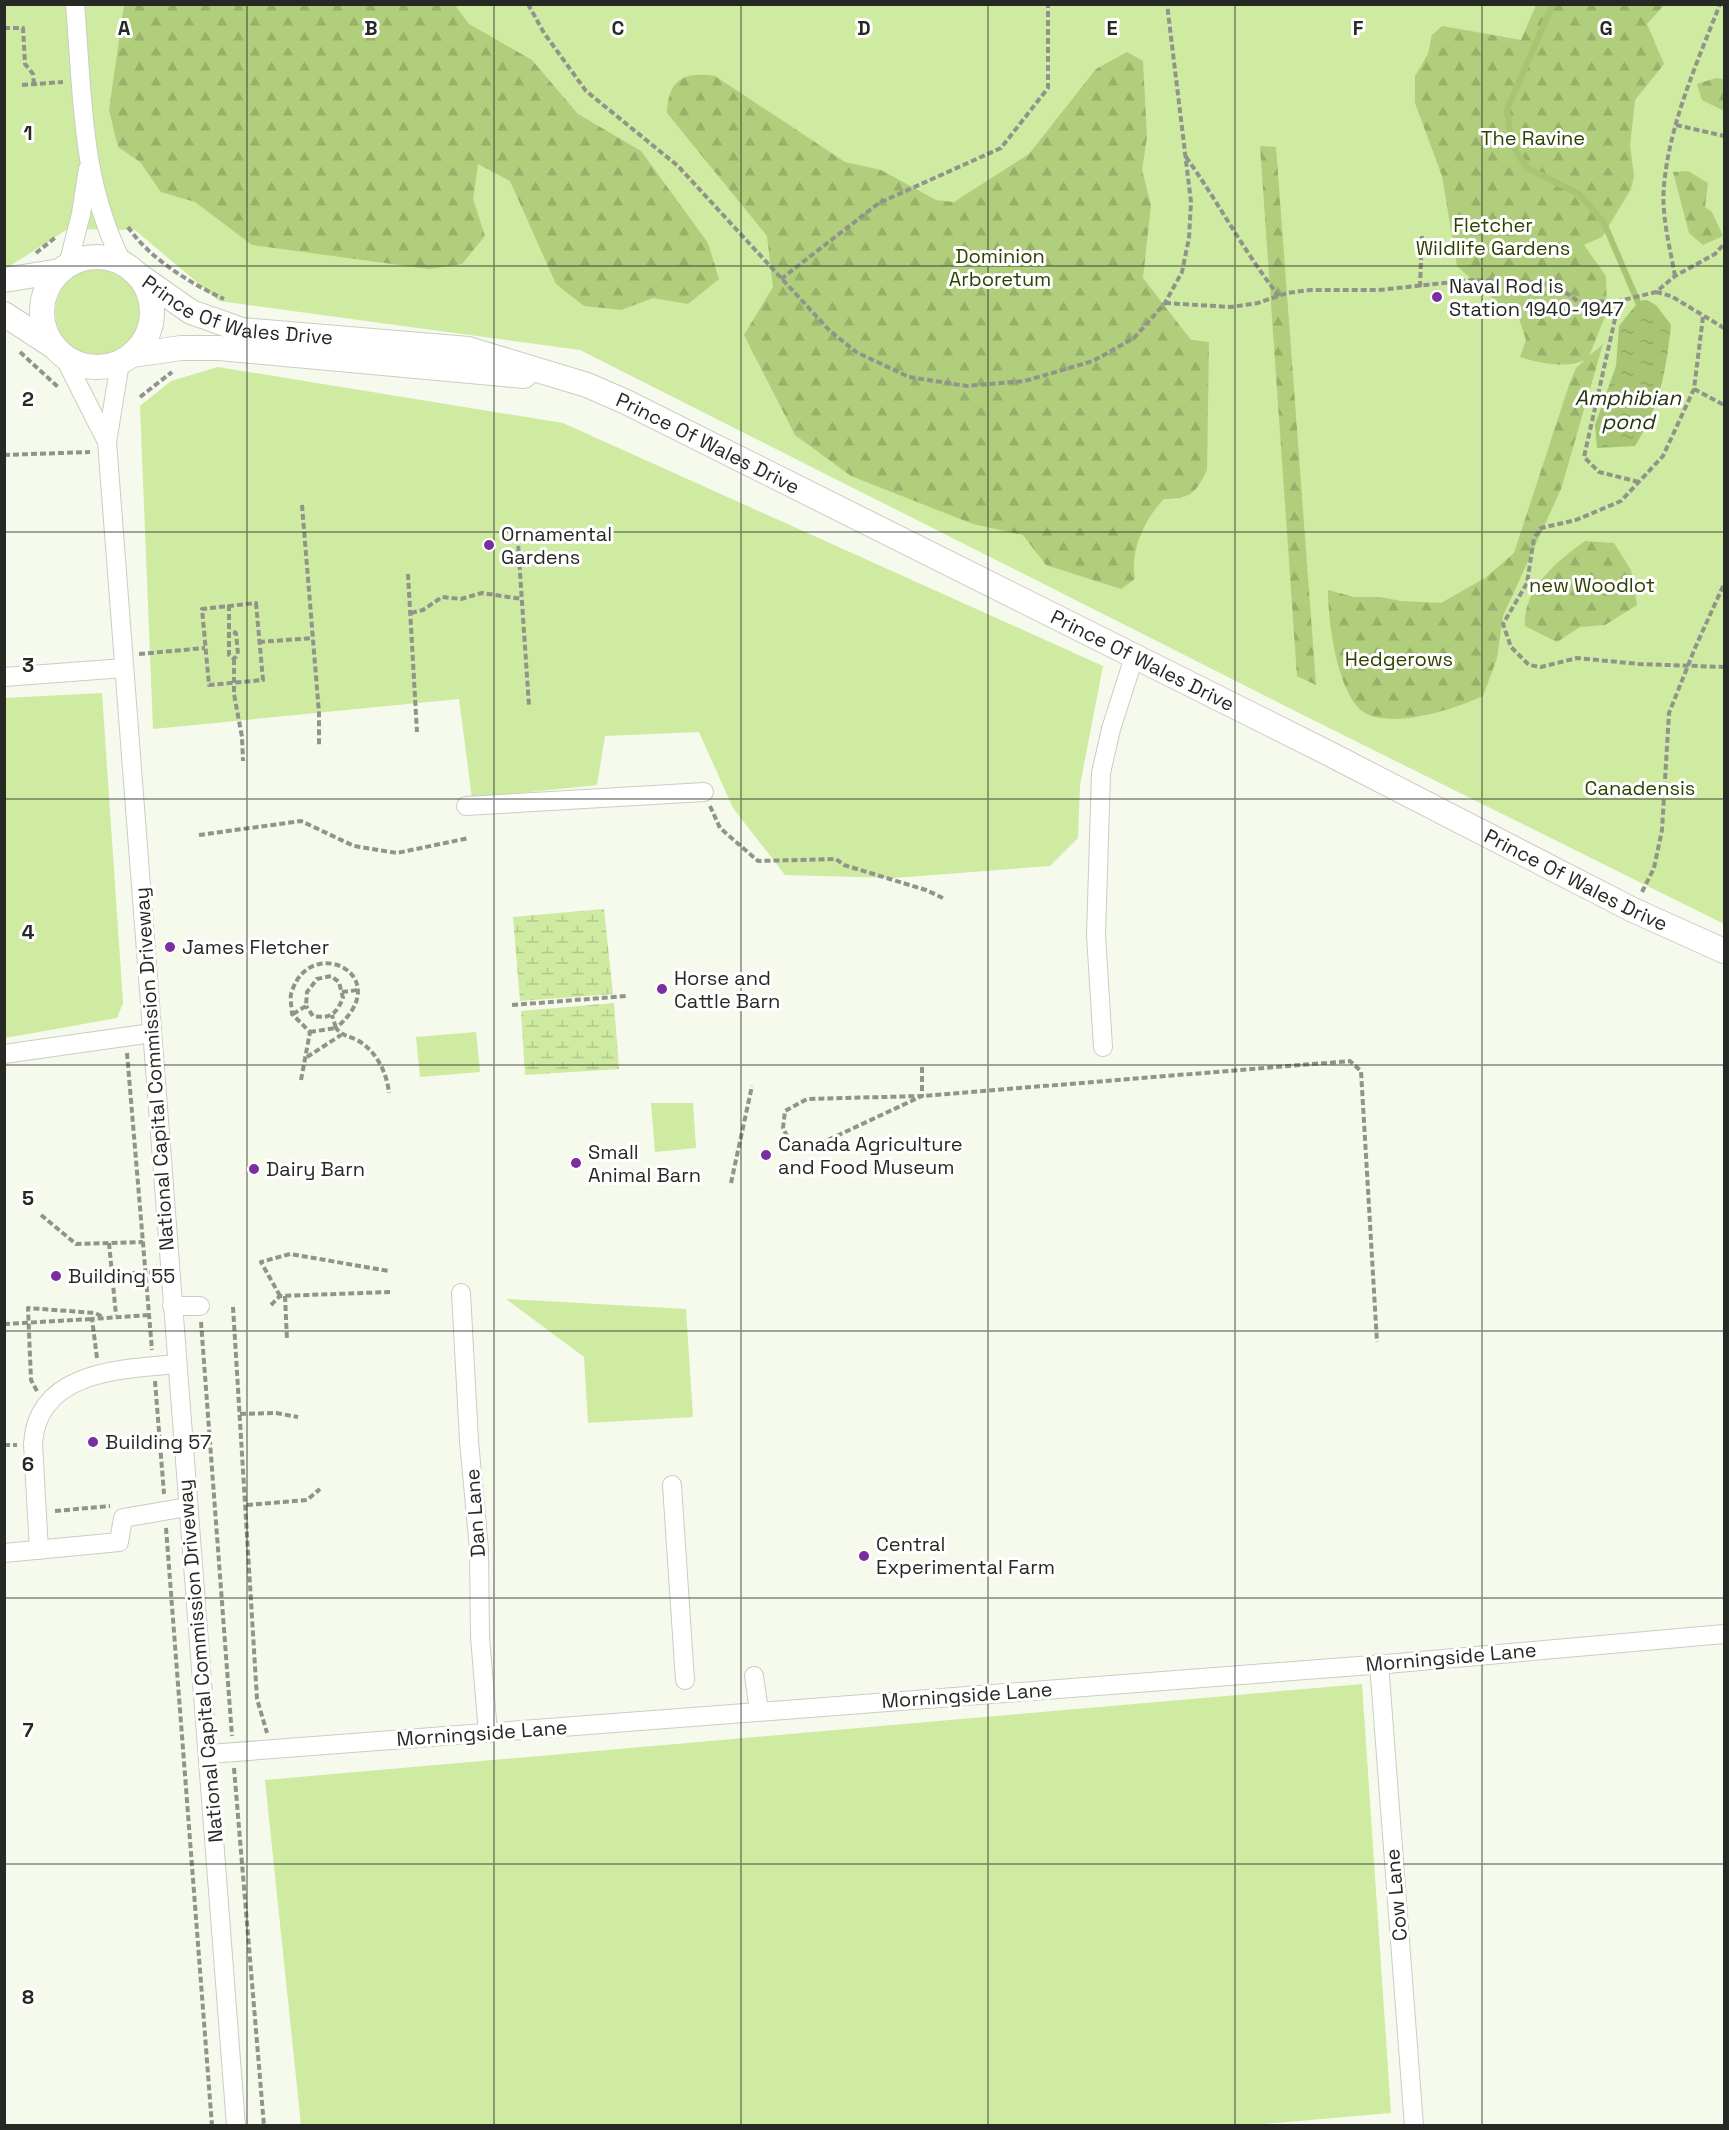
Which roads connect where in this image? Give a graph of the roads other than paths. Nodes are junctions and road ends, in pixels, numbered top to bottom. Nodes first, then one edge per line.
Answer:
1 (75, 4) edge
2 (88, 165) junction
3 (64, 268) junction
4 (129, 268) junction
5 (4, 280) edge
6 (4, 314) edge
7 (59, 352) junction
8 (126, 359) junction
9 (557, 378) junction
10 (107, 442) junction
11 (1134, 657) junction
12 (124, 661) junction
13 (4, 677) edge
14 (704, 792) road end
15 (466, 806) dead end
16 (1725, 951) edge
17 (152, 1033) junction
18 (1103, 1047) dead end
19 (4, 1054) edge
20 (461, 1293) dead end
21 (172, 1306) junction
22 (200, 1306) road end
23 (177, 1364) junction
24 (672, 1485) dead end
25 (188, 1508) junction
26 (39, 1550) junction
27 (4, 1553) edge
28 (1725, 1634) edge
29 (1379, 1664) junction
30 (754, 1676) dead end
31 (685, 1680) dead end
32 (759, 1711) junction
33 (488, 1733) junction
34 (209, 1754) junction
35 (236, 2126) edge
36 (1414, 2126) edge

1 - 2 street
2 - 3 street
2 - 4 street
3 - 4 main road
3 - 5 main road
3 - 7 main road
4 - 8 main road
4 - 9 main road, Prince Of Wales Drive
6 - 7 main road
7 - 8 main road
7 - 10 street, National Capital Commission Driveway
8 - 9 main road, Prince Of Wales Drive
8 - 10 street, National Capital Commission Driveway
9 - 11 main road, Prince Of Wales Drive
10 - 12 street, National Capital Commission Driveway
11 - 16 main road, Prince Of Wales Drive
11 - 18 street
12 - 13 street
12 - 17 street, National Capital Commission Driveway
14 - 15 street
17 - 19 street
17 - 21 street, National Capital Commission Driveway
20 - 33 street, Dan Lane
21 - 22 street
21 - 23 street, National Capital Commission Driveway
23 - 25 street, National Capital Commission Driveway
23 - 26 street
24 - 31 street
25 - 26 street
25 - 34 street, National Capital Commission Driveway
26 - 27 street
28 - 29 street, Morningside Lane
29 - 32 street, Morningside Lane
29 - 36 street, Cow Lane
30 - 32 street
32 - 33 street, Morningside Lane
33 - 34 street, Morningside Lane
34 - 35 street, National Capital Commission Driveway

